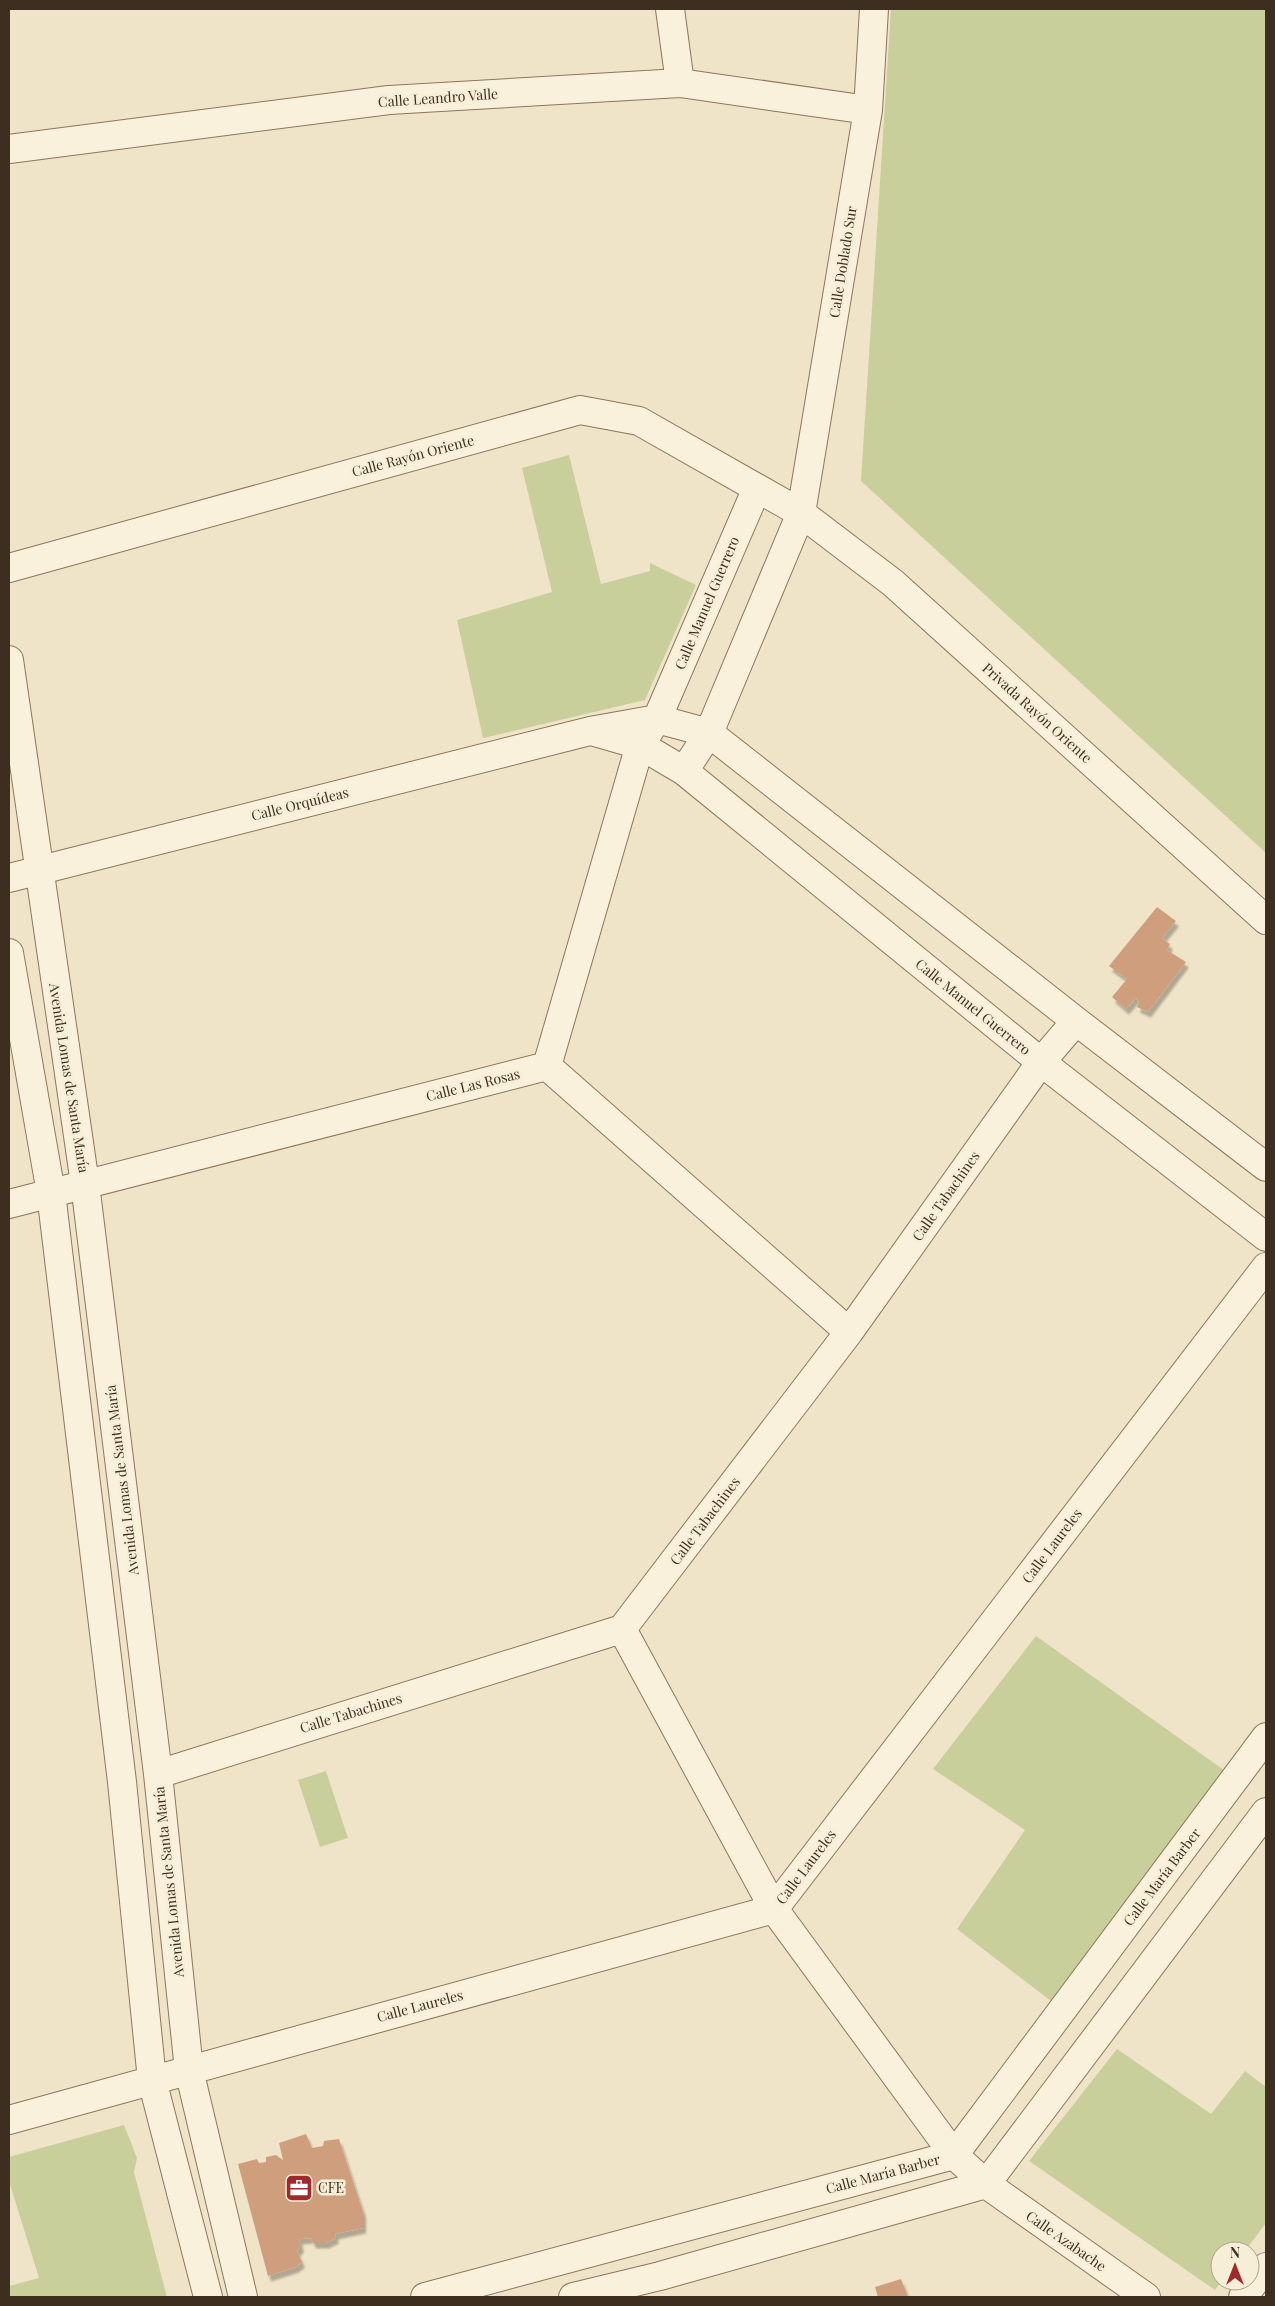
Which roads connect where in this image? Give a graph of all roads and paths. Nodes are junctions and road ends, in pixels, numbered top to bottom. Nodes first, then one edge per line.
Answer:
1 (670, 9) edge
2 (874, 9) edge
3 (680, 83) junction
4 (868, 110) junction
5 (9, 149) edge
6 (757, 488) junction
7 (801, 513) junction
8 (9, 568) edge
9 (9, 660) edge
10 (657, 719) junction
11 (590, 731) junction
12 (709, 733) junction
13 (640, 745) junction
14 (684, 771) junction
15 (38, 871) junction
16 (9, 878) edge
17 (1266, 920) edge
18 (9, 952) edge
19 (1076, 1020) junction
20 (1041, 1062) junction
21 (547, 1066) junction
22 (1266, 1166) edge
23 (85, 1184) junction
24 (51, 1193) junction
25 (9, 1204) edge
26 (1266, 1237) edge
27 (1266, 1266) edge
28 (849, 1332) junction
29 (622, 1629) junction
30 (1266, 1737) edge
31 (158, 1774) junction
32 (1266, 1812) edge
33 (774, 1909) junction
34 (189, 2070) junction
35 (152, 2080) junction
36 (9, 2120) edge
37 (954, 2155) junction
38 (986, 2184) junction
39 (646, 2238) junction
40 (1266, 2267) edge
41 (663, 2287) edge
42 (208, 2297) edge
43 (243, 2297) edge
44 (425, 2297) edge
45 (573, 2297) edge
46 (1146, 2297) edge
47 (1243, 2297) edge

1 - 3 street
2 - 4 street, Calle Doblado Sur
3 - 4 street, Calle Leandro Valle
3 - 5 street, Calle Leandro Valle
4 - 7 street, Calle Doblado Sur
6 - 7 street, Calle Rayón Oriente
6 - 8 street, Calle Rayón Oriente
6 - 10 street, Calle Manuel Guerrero
7 - 12 street
7 - 17 street, Privada Rayón Oriente
9 - 15 street, Avenida Lomas de Santa María
10 - 11 street, Calle Orquídeas
10 - 12 street
10 - 13 street, Calle Manuel Guerrero
11 - 13 street, Calle Orquídeas
11 - 15 street, Calle Orquídeas
12 - 14 street
12 - 19 street
13 - 14 street, Calle Manuel Guerrero
13 - 21 street
14 - 20 street, Calle Manuel Guerrero
15 - 16 street, Calle Orquídeas
15 - 23 street, Avenida Lomas de Santa María
18 - 24 street
19 - 20 street, Calle Tabachines
19 - 22 street
20 - 26 street, Calle Manuel Guerrero
20 - 28 street, Calle Tabachines
21 - 23 street, Calle Las Rosas
21 - 28 street
23 - 24 street, Calle Las Rosas
23 - 31 street, Avenida Lomas de Santa María
24 - 25 street, Calle Las Rosas
24 - 35 street
27 - 33 street, Calle Laureles
28 - 29 street, Calle Tabachines
29 - 31 street, Calle Tabachines
29 - 33 street, Calle Azabache
30 - 37 street, Calle María Barber
31 - 34 street, Avenida Lomas de Santa María
32 - 38 street
33 - 34 street, Calle Laureles
33 - 37 street, Calle Azabache
34 - 35 street, Calle Laureles
34 - 43 street, Avenida Lomas de Santa María
35 - 36 street, Calle Laureles
35 - 42 street
37 - 38 street, Calle Azabache
37 - 39 street, Calle María Barber
38 - 41 street
38 - 46 street, Calle Azabache
39 - 41 street
39 - 44 street, Calle María Barber
40 - 47 street
41 - 45 street

